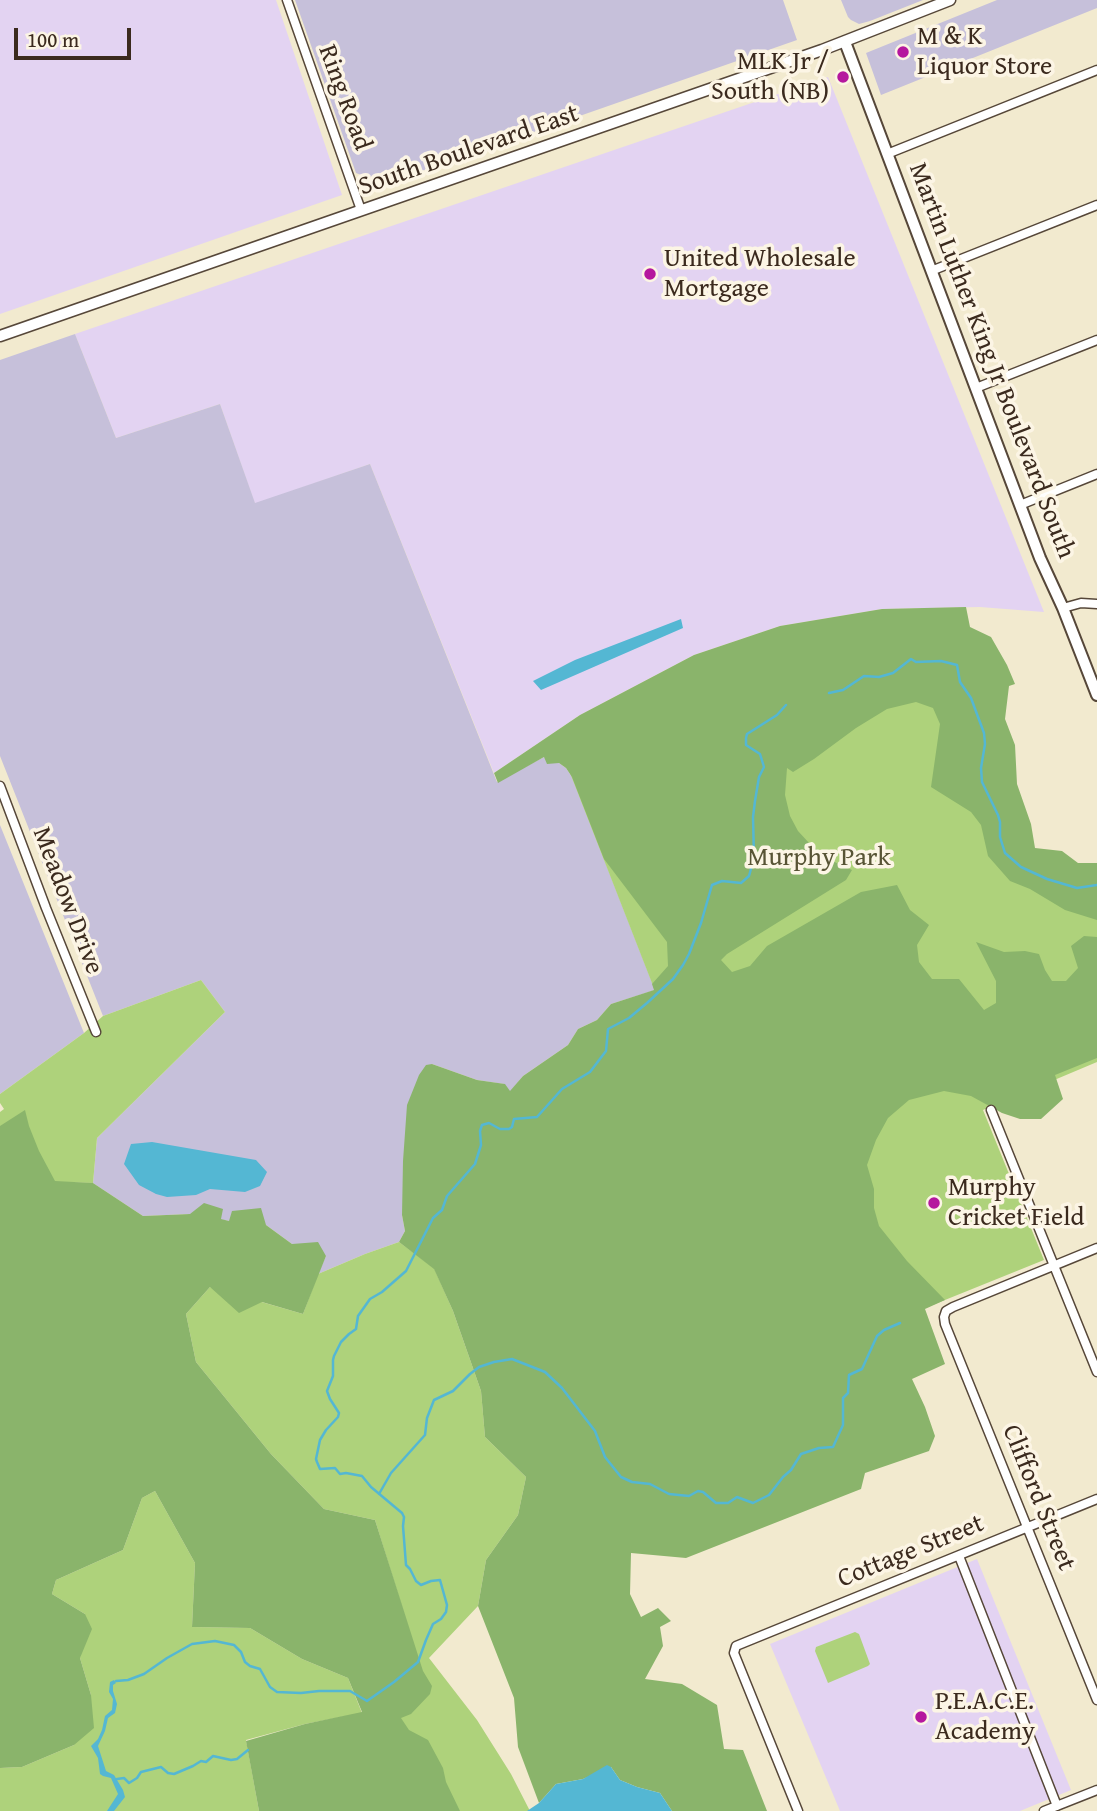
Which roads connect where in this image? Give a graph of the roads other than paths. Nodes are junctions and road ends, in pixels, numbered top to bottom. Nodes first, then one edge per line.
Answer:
1 (287, 0) edge
2 (950, 0) edge
3 (845, 42) junction
4 (1097, 70) edge
5 (887, 154) junction
6 (1097, 205) edge
7 (361, 210) junction
8 (931, 271) junction
9 (0, 336) edge
10 (1097, 340) edge
11 (976, 388) junction
12 (1097, 474) edge
13 (1020, 505) junction
14 (1097, 604) edge
15 (1063, 608) junction
16 (1097, 695) edge
17 (0, 786) edge
18 (96, 1032) dead end
19 (991, 1110) dead end
20 (1097, 1248) edge
21 (1054, 1266) junction
22 (1097, 1372) edge
23 (1097, 1499) edge
24 (1027, 1528) junction
25 (959, 1556) junction
26 (1097, 1700) edge
27 (1097, 1790) edge
28 (1058, 1805) junction
29 (798, 1811) edge
30 (1044, 1811) edge

1 - 7 street, Ring Road
2 - 3 street, South Boulevard East
3 - 5 main road, Martin Luther King Jr Boulevard South
3 - 7 street, South Boulevard East
4 - 5 street
5 - 8 main road, Martin Luther King Jr Boulevard South
6 - 8 street
7 - 9 street, South Boulevard East
8 - 11 main road, Martin Luther King Jr Boulevard South
10 - 11 street
11 - 13 main road, Martin Luther King Jr Boulevard South
12 - 13 street
13 - 15 main road, Martin Luther King Jr Boulevard South
14 - 15 street
15 - 16 main road, Martin Luther King Jr Boulevard South
17 - 18 street, Meadow Drive
19 - 21 street
20 - 21 street
21 - 22 street
21 - 24 street, Clifford Street
23 - 24 street, Cottage Street
24 - 25 street, Cottage Street
24 - 26 street, Clifford Street
25 - 28 street
25 - 29 street, Cottage Street
27 - 28 street
28 - 30 street

